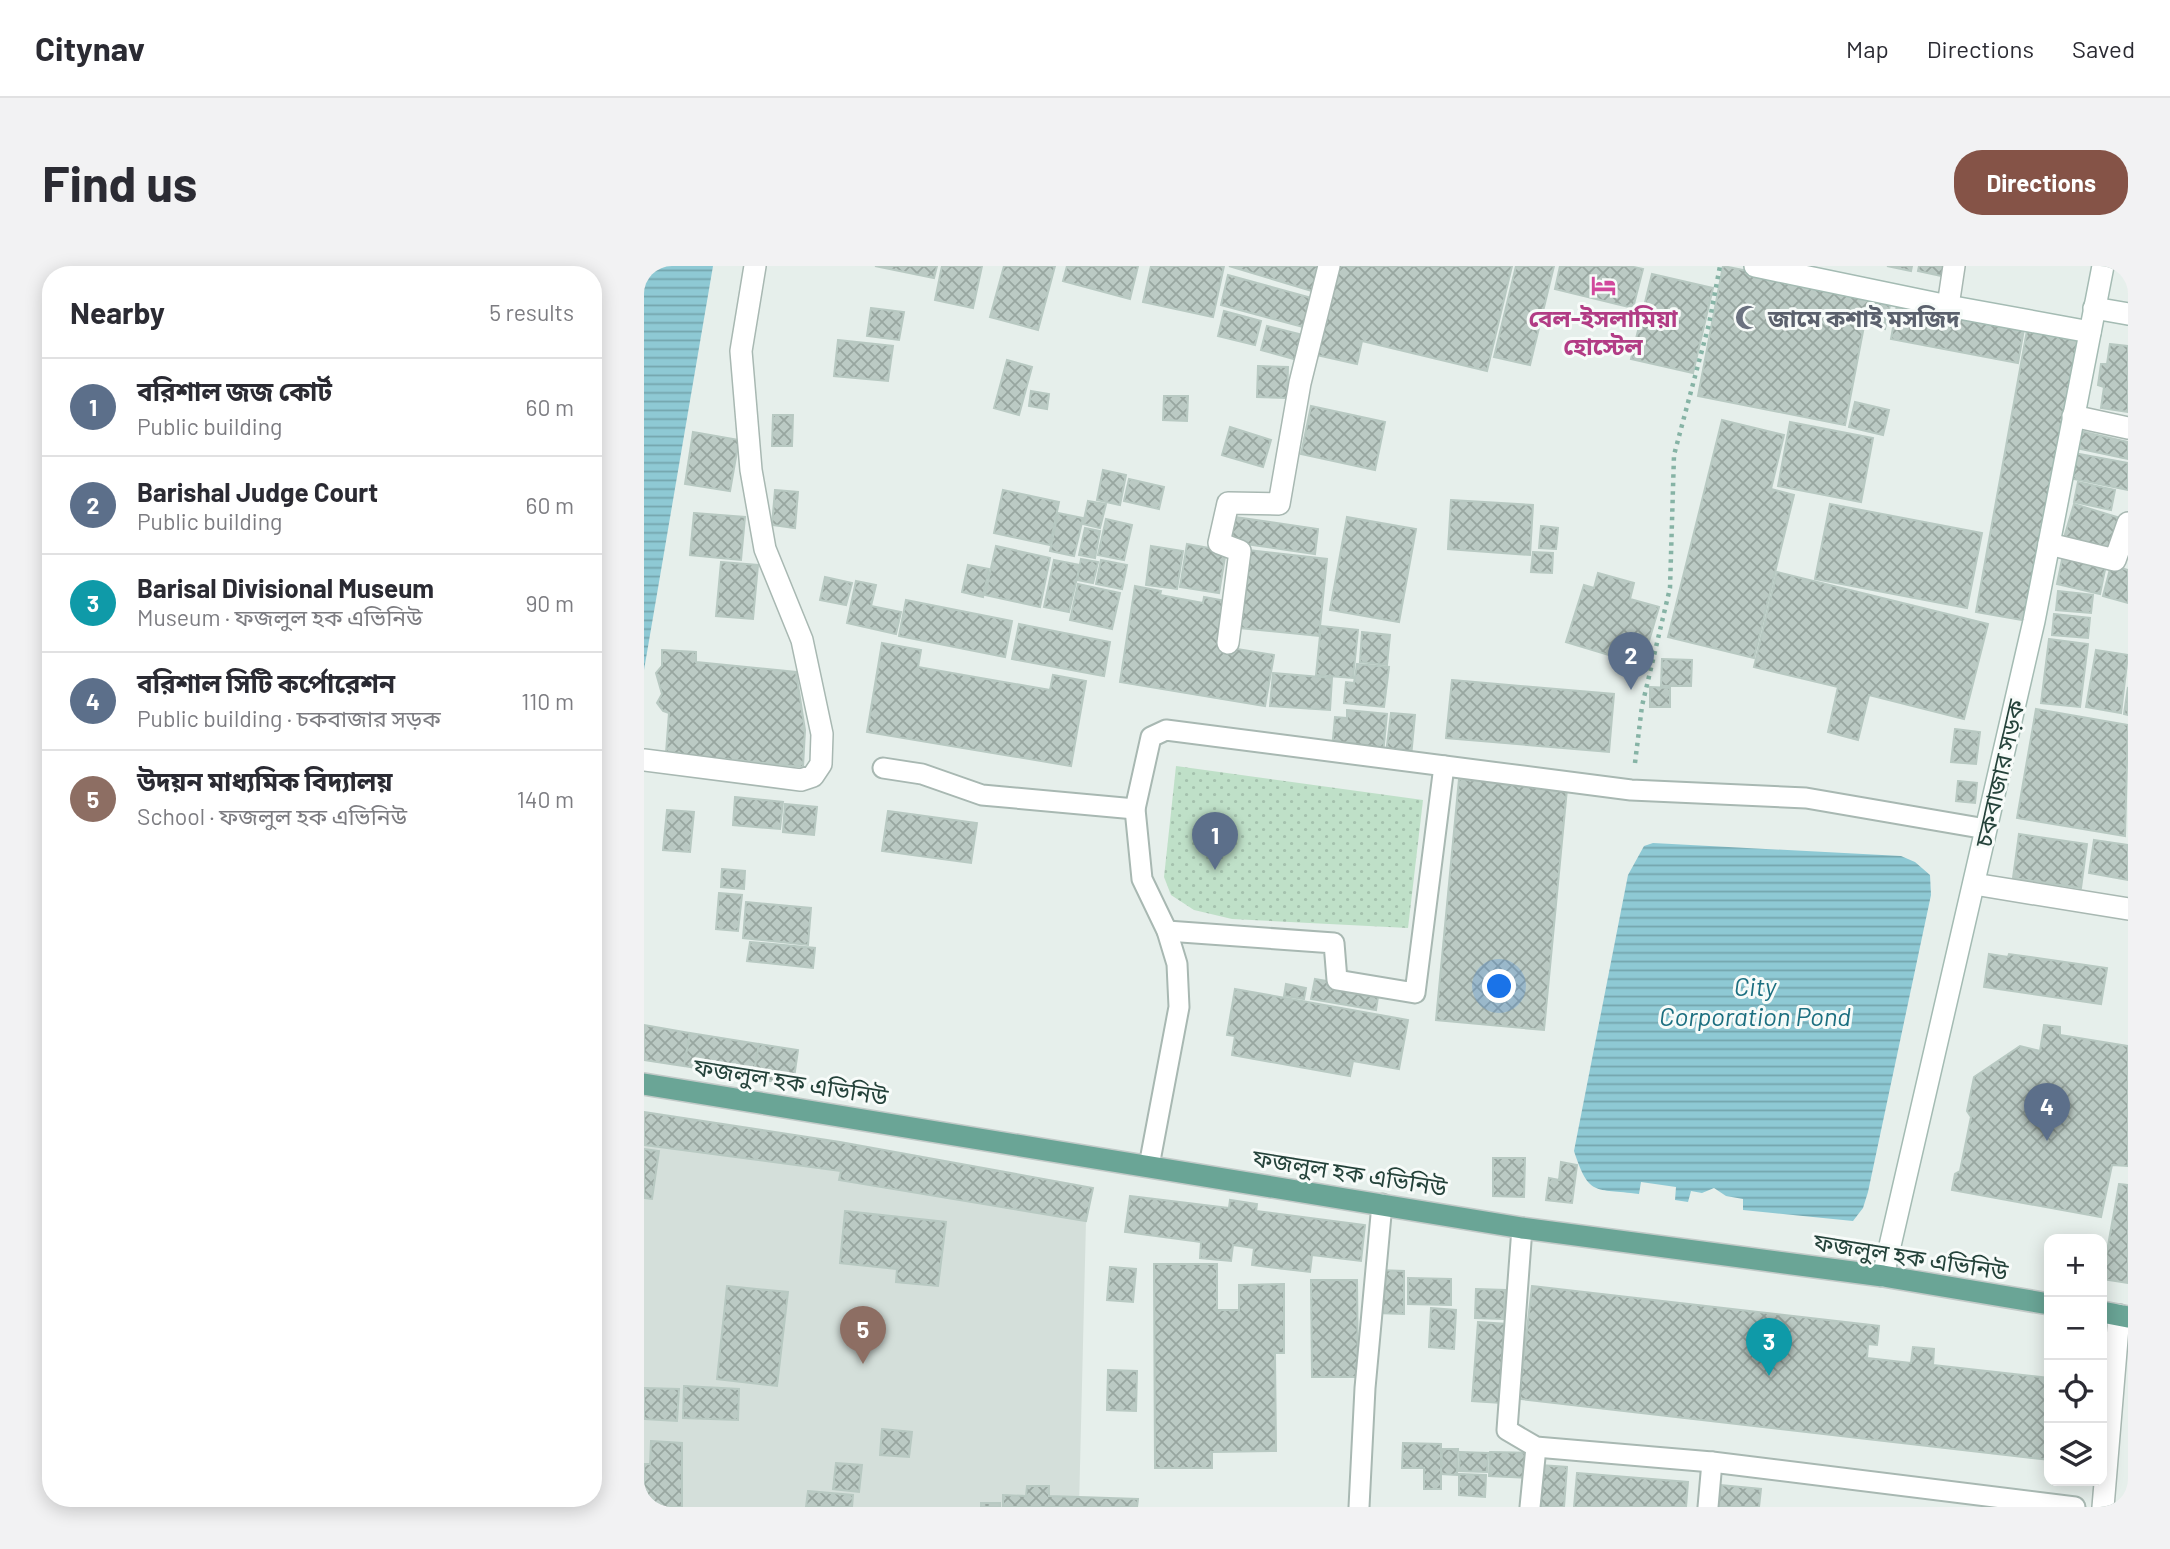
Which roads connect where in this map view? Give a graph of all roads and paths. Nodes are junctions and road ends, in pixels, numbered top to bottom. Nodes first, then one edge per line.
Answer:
1 (755, 266) edge
2 (1329, 266) edge
3 (1720, 266) edge
4 (1755, 266) edge
5 (1954, 266) edge
6 (2103, 266) edge
7 (1948, 306) junction
8 (2094, 308) junction
9 (2128, 314) edge
10 (2090, 332) junction
11 (2073, 416) junction
12 (2128, 428) edge
13 (2128, 523) edge
14 (2049, 544) junction
15 (1228, 643) dead end
16 (644, 760) edge
17 (1444, 766) junction
18 (883, 768) dead end
19 (1631, 790) junction
20 (1136, 809) junction
21 (1986, 830) junction
22 (1974, 884) junction
23 (2128, 909) edge
24 (1167, 931) junction
25 (644, 1084) edge
26 (1149, 1166) junction
27 (1382, 1204) junction
28 (1522, 1228) junction
29 (1883, 1276) junction
30 (2044, 1303) edge
31 (2116, 1315) edge
32 (1536, 1447) junction
33 (1712, 1462) junction
34 (1359, 1507) edge
35 (1530, 1507) edge
36 (1708, 1507) edge
37 (2075, 1507) edge
38 (2103, 1507) edge

1 - 16 street
2 - 15 street
3 - 19 path
4 - 7 street
5 - 7 street
6 - 8 street, চকবাজার সড়ক
7 - 10 street
8 - 9 street
8 - 10 street, চকবাজার সড়ক
10 - 11 street, চকবাজার সড়ক
11 - 12 street
11 - 14 street, চকবাজার সড়ক
13 - 14 street
14 - 21 street, চকবাজার সড়ক
17 - 19 lane
17 - 20 lane
17 - 24 lane
18 - 20 lane
19 - 21 lane
20 - 24 lane
21 - 22 street, চকবাজার সড়ক
22 - 23 street
22 - 29 street, চকবাজার সড়ক
24 - 26 lane
25 - 26 main road, ফজলুল হক এভিনিউ
26 - 27 main road, ফজলুল হক এভিনিউ
27 - 28 main road, ফজলুল হক এভিনিউ
27 - 34 lane
28 - 29 main road, ফজলুল হক এভিনিউ
28 - 32 lane
29 - 30 main road, ফজলুল হক এভিনিউ
31 - 38 street
32 - 33 lane
32 - 35 lane
33 - 36 lane
33 - 37 lane

